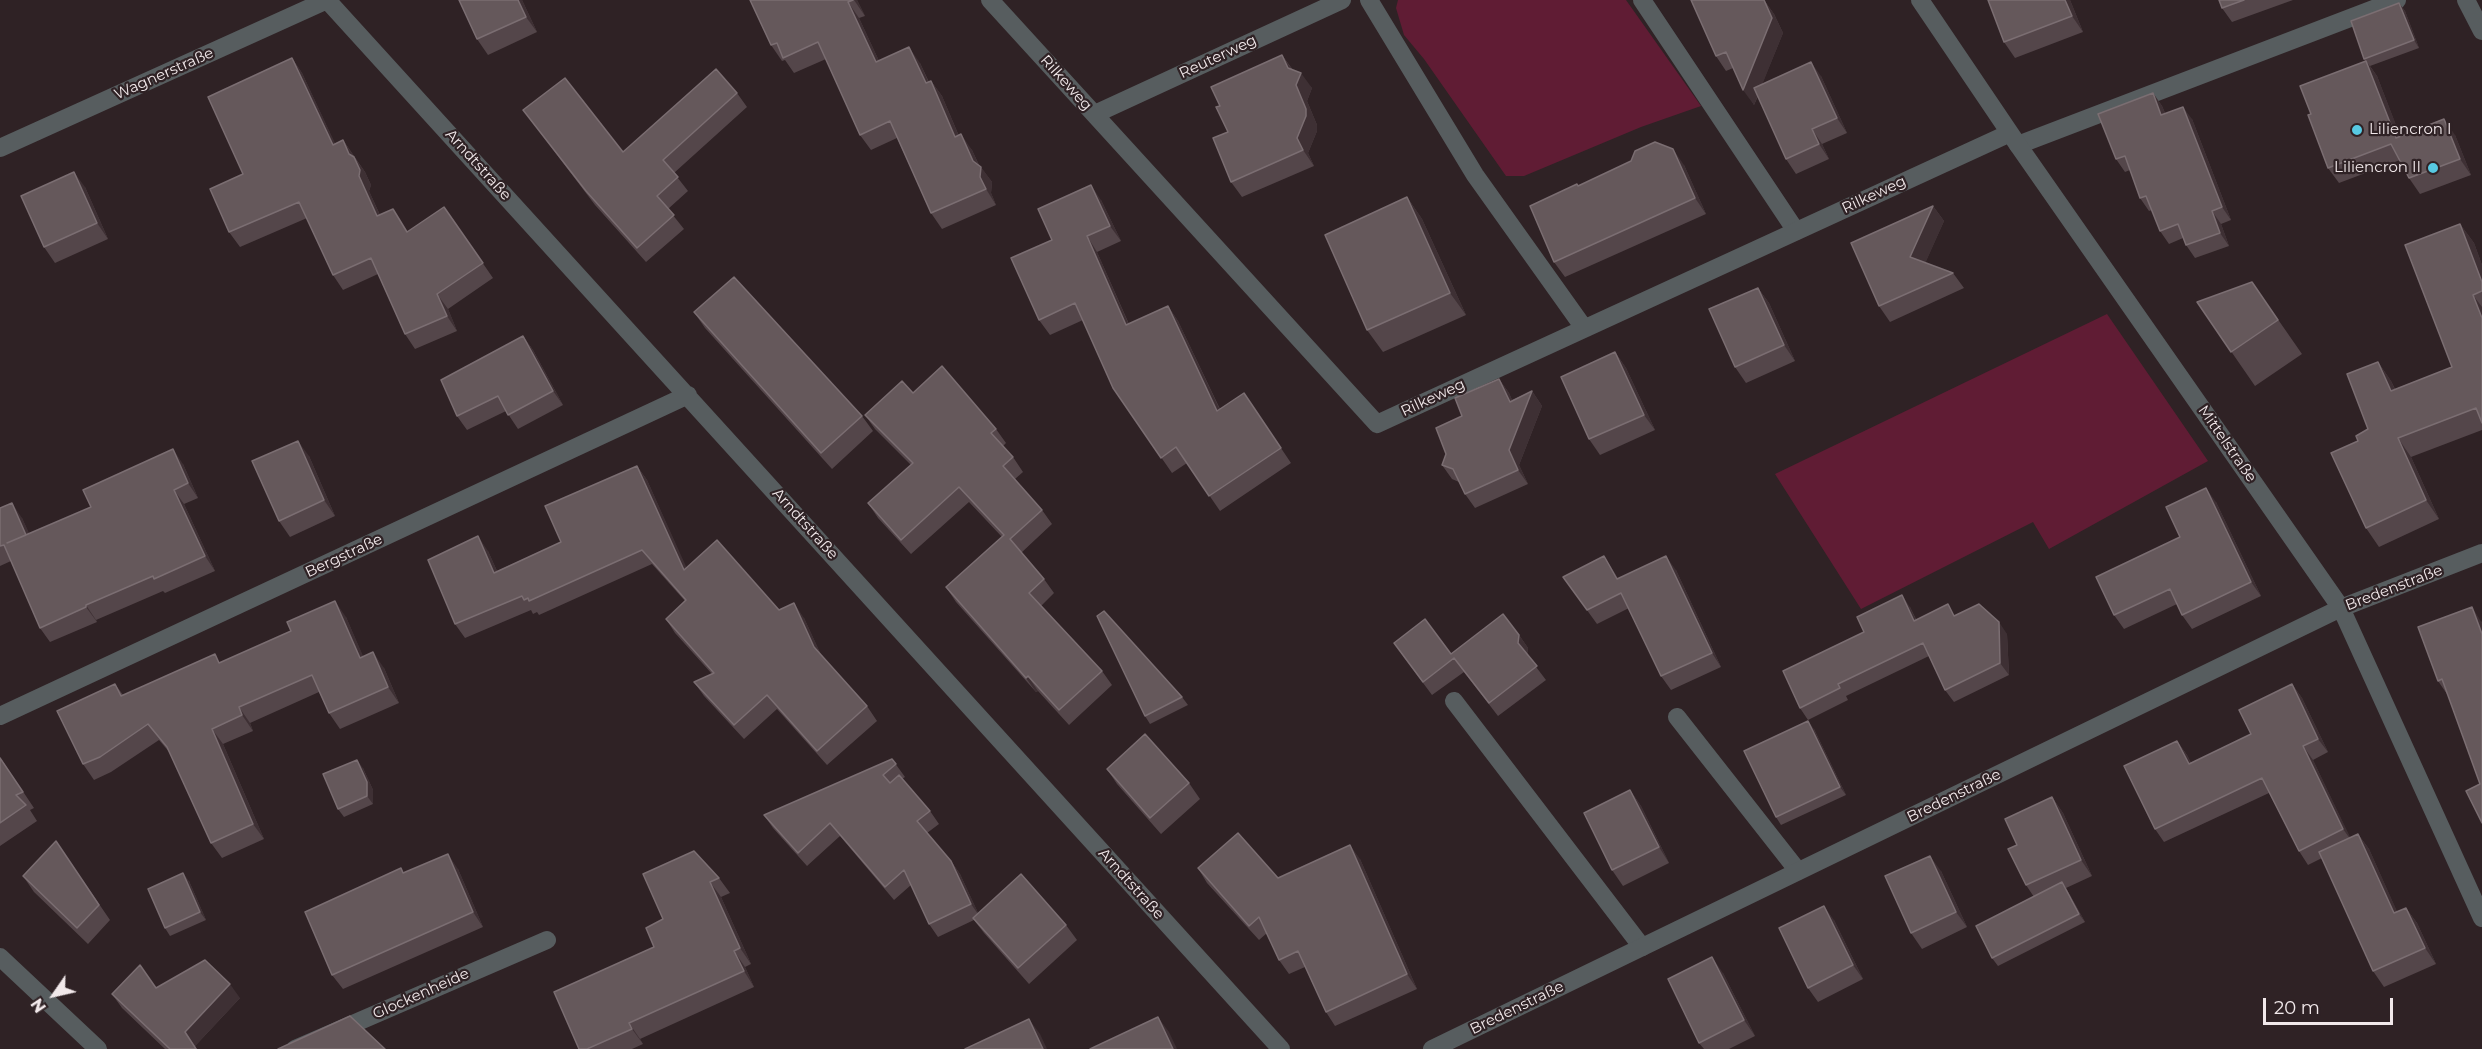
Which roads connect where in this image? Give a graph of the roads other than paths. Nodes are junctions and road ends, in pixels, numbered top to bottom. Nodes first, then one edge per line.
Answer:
1 (327, 0) edge
2 (990, 0) edge
3 (1341, 0) edge
4 (1369, 0) edge
5 (1642, 0) edge
6 (1920, 0) edge
7 (2397, 0) edge
8 (2466, 0) edge
9 (2482, 31) edge
10 (1095, 114) junction
11 (2014, 139) junction
12 (0, 148) edge
13 (1796, 231) junction
14 (1584, 328) junction
15 (688, 395) junction
16 (2482, 553) edge
17 (2341, 608) junction
18 (1455, 701) dead end
19 (0, 716) edge
20 (1677, 717) dead end
21 (1798, 871) junction
22 (2482, 918) edge
23 (547, 939) dead end
24 (1642, 947) junction
25 (0, 957) edge
26 (98, 1049) edge
27 (295, 1049) edge
28 (1281, 1049) edge
29 (1432, 1049) edge

1 - 12 street, Wagnerstraße
1 - 15 street, Arndtstraße
2 - 10 street, Rilkeweg
3 - 10 street, Reuterweg
4 - 14 street
5 - 13 street
6 - 11 street, Mittelstraße
7 - 11 street, Rilkeweg
8 - 9 street
10 - 14 street, Rilkeweg
11 - 13 street, Rilkeweg
11 - 17 street, Mittelstraße
13 - 14 street, Rilkeweg
15 - 19 street, Bergstraße
15 - 28 street, Arndtstraße
16 - 17 street, Bredenstraße
17 - 21 street, Bredenstraße
17 - 22 street, Mittelstraße
18 - 24 street
20 - 21 street
21 - 24 street, Bredenstraße
23 - 27 street, Glockenheide
24 - 29 street, Bredenstraße
25 - 26 street

